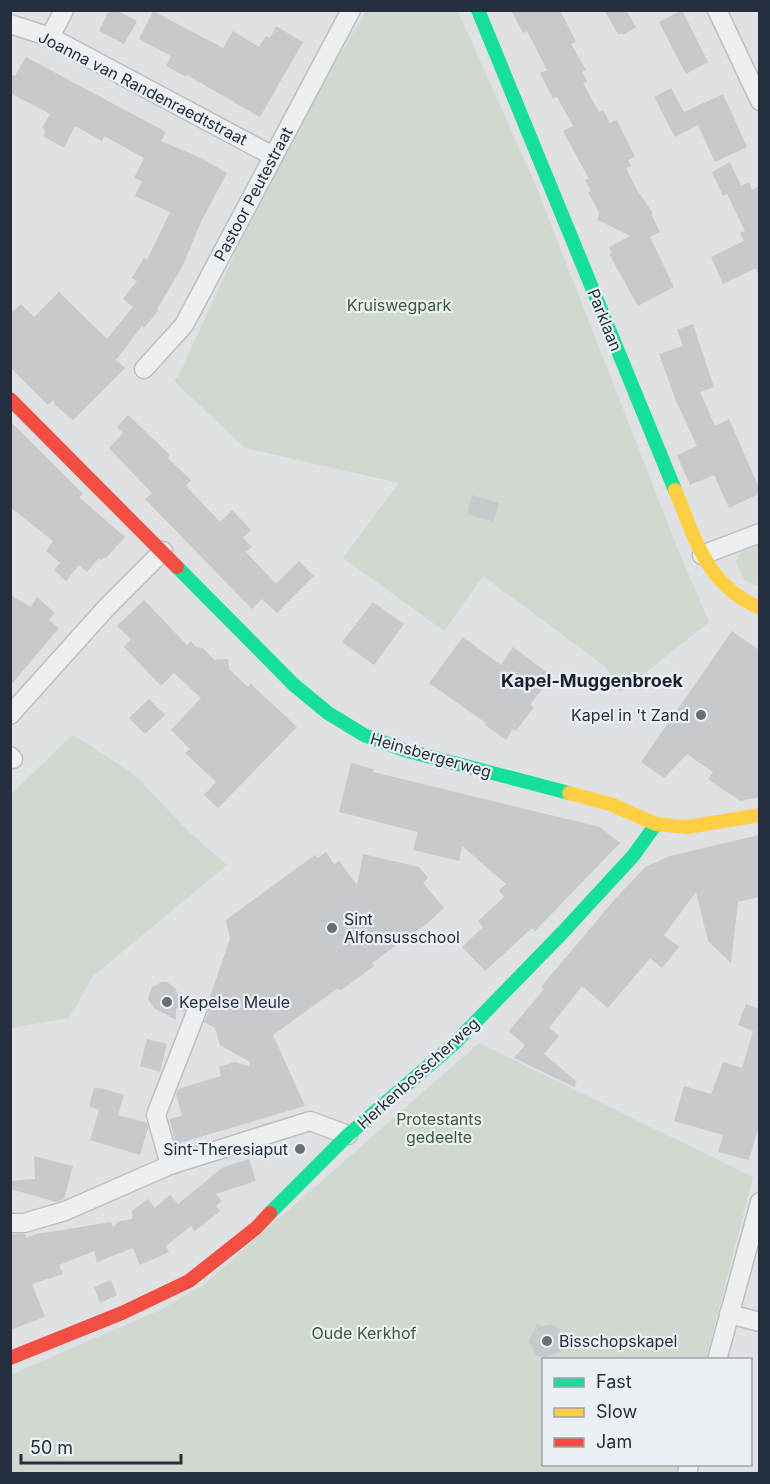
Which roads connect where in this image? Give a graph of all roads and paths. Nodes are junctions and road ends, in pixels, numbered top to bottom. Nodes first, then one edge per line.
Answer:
1 (64, 10) edge
2 (351, 10) edge
3 (478, 10) edge
4 (717, 10) edge
5 (10, 24) edge
6 (50, 37) junction
7 (759, 101) edge
8 (273, 156) junction
9 (144, 369) dead end
10 (10, 399) edge
11 (759, 533) edge
12 (163, 551) junction
13 (702, 555) junction
14 (759, 608) edge
15 (10, 715) edge
16 (759, 815) edge
17 (656, 824) junction
18 (197, 1010) dead end
19 (348, 1136) junction
20 (170, 1165) junction
21 (759, 1202) edge
22 (10, 1223) edge
23 (729, 1314) junction
24 (759, 1322) edge
25 (10, 1358) edge
26 (717, 1358) edge

1 - 6 street
2 - 8 street, Pastoor Peutestraat
3 - 13 street, Parklaan
4 - 7 street
5 - 6 street, Joanna van Randenraedtstraat
6 - 8 street, Joanna van Randenraedtstraat
8 - 9 street, Pastoor Peutestraat
10 - 12 street, Heinsbergerweg
11 - 13 street
12 - 15 street
12 - 17 street, Heinsbergerweg
13 - 14 street, Parklaan
16 - 17 street, Heinsbergerweg
17 - 19 street, Herkenbosscherweg
18 - 20 street
19 - 20 street, Herkenbosscherweg
19 - 25 street
20 - 22 street, Herkenbosscherweg
21 - 23 street
23 - 24 street
23 - 26 street

